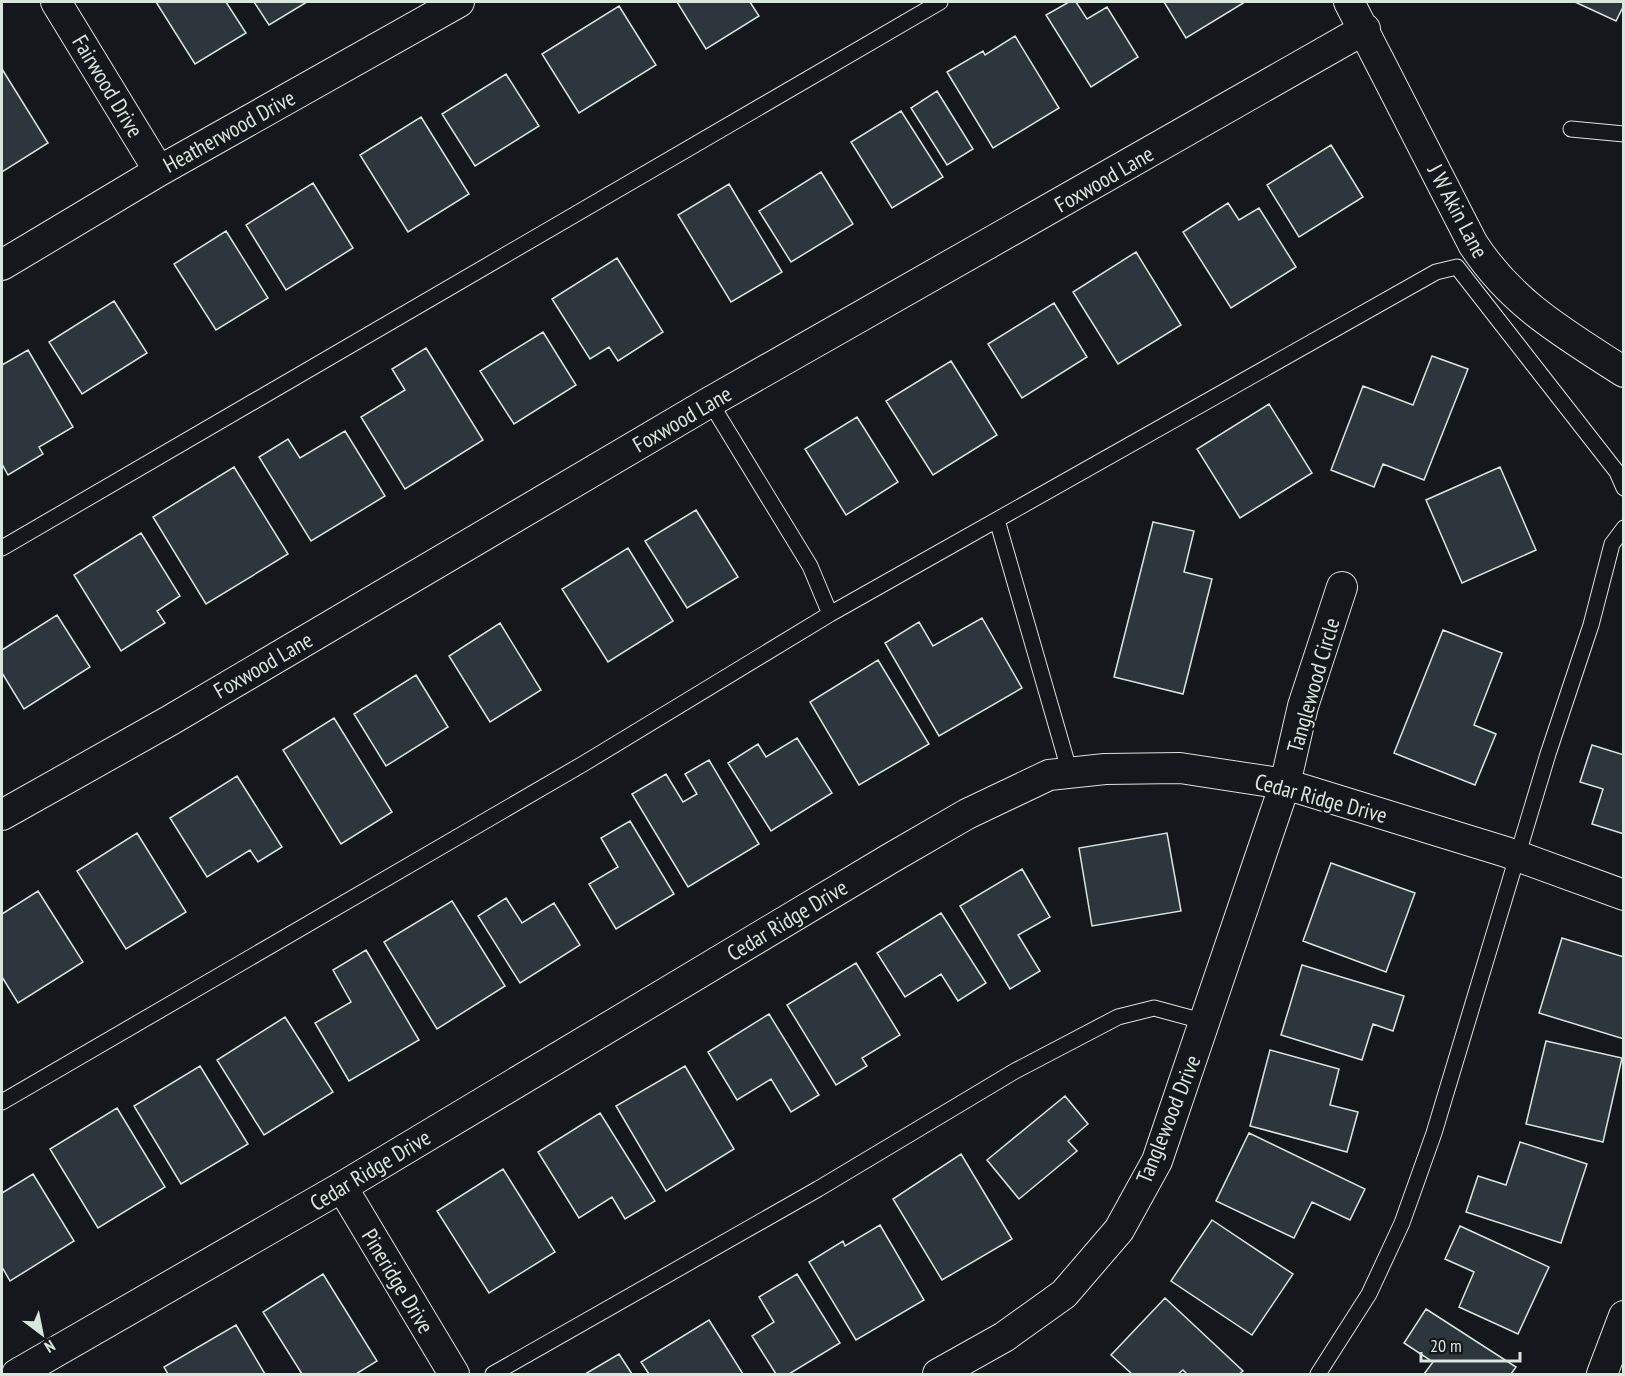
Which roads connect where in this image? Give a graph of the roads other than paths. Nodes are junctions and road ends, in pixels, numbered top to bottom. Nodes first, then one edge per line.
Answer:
1 (56, 2) edge
2 (459, 2) edge
3 (940, 2) edge
4 (1349, 2) edge
5 (1365, 29) junction
6 (1570, 129) dead end
7 (1623, 134) edge
8 (159, 171) junction
9 (2, 265) edge
10 (1623, 372) edge
11 (710, 402) junction
12 (1623, 488) edge
13 (997, 520) junction
14 (1623, 528) edge
15 (2, 548) edge
16 (1342, 587) dead end
17 (830, 614) junction
18 (1070, 773) junction
19 (1285, 784) junction
20 (2, 815) edge
21 (1518, 856) junction
22 (1623, 895) edge
23 (1206, 1022) junction
24 (2, 1102) edge
25 (342, 1188) junction
26 (1623, 1316) edge
27 (17, 1374) edge
28 (454, 1374) edge
29 (493, 1374) edge
30 (938, 1374) edge
31 (1318, 1374) edge
32 (1602, 1374) edge

1 - 8 street, Fairwood Drive
2 - 8 street, Heatherwood Drive
3 - 15 lane
4 - 5 street, J W Akin Lane
5 - 10 street, J W Akin Lane
5 - 11 street, Foxwood Lane
6 - 7 lane
8 - 9 street, Heatherwood Drive
11 - 17 lane
11 - 20 street, Foxwood Lane
12 - 13 lane
13 - 17 lane
13 - 18 lane
14 - 21 lane
16 - 19 street, Tanglewood Circle
17 - 24 lane
18 - 19 street, Cedar Ridge Drive
18 - 25 street, Cedar Ridge Drive
19 - 21 street, Cedar Ridge Drive
19 - 23 street, Tanglewood Drive
21 - 22 street, Cedar Ridge Drive
21 - 31 lane
23 - 29 lane
23 - 30 street, Tanglewood Drive
25 - 27 street, Cedar Ridge Drive
25 - 28 street, Pineridge Drive
26 - 32 street

